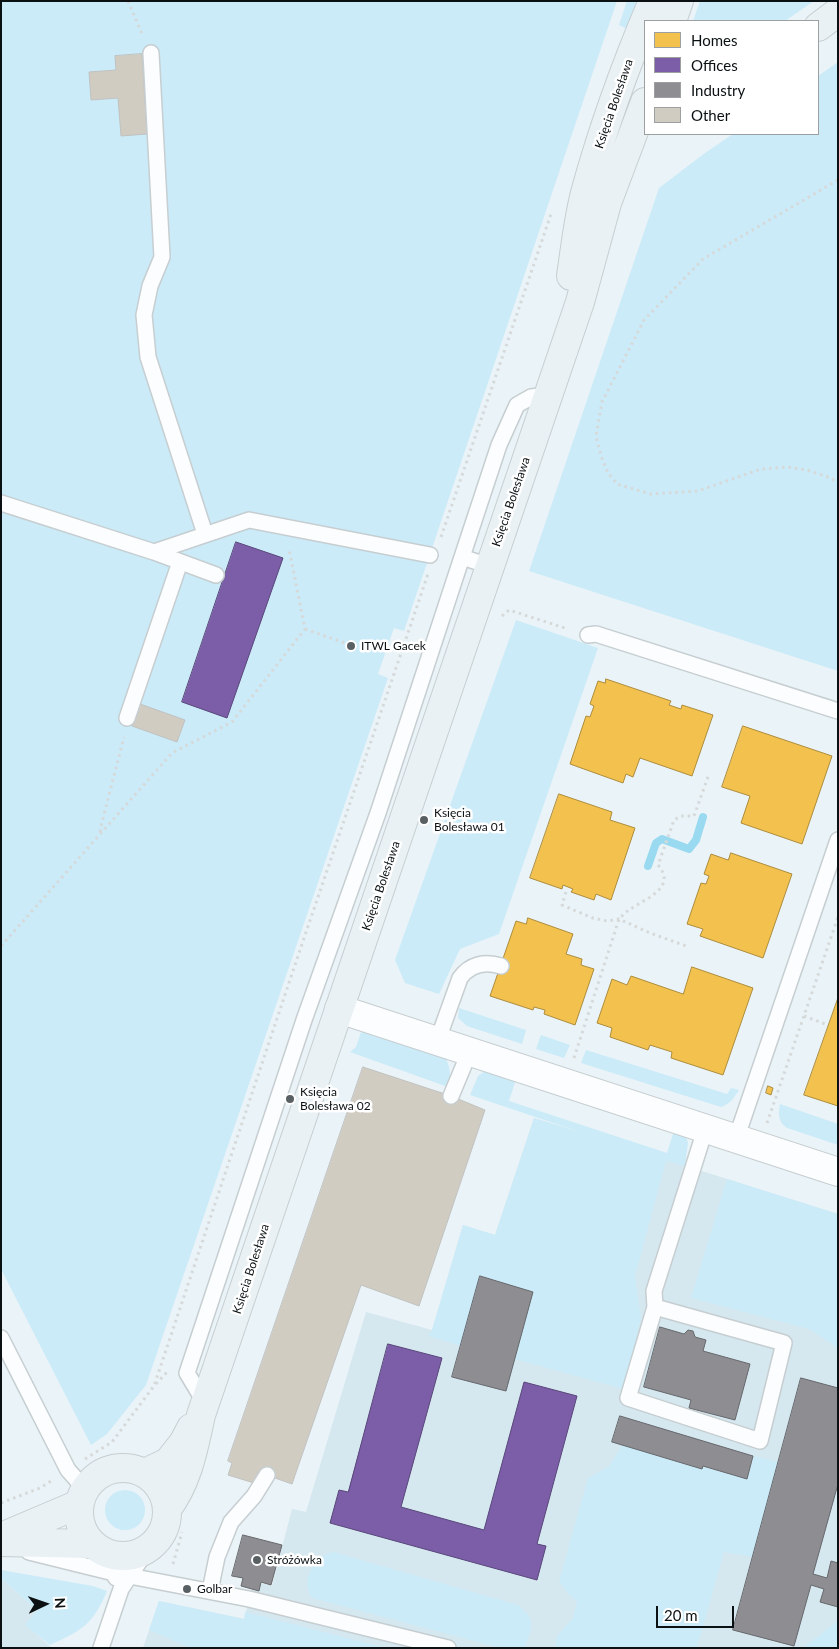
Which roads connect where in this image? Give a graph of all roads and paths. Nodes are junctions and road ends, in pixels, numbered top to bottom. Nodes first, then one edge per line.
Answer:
1 (128, 1) edge
2 (653, 1) edge
3 (679, 1) edge
4 (838, 12) edge
5 (645, 20) edge
6 (672, 20) edge
7 (644, 22) edge
8 (819, 25) edge
9 (151, 53) joint
10 (611, 105) junction
11 (644, 110) edge
12 (838, 180) edge
13 (554, 206) dead end
14 (561, 357) junction
15 (548, 395) junction
16 (838, 482) edge
17 (1, 503) edge
18 (284, 527) junction
19 (205, 534) junction
20 (434, 550) joint
21 (154, 552) junction
22 (462, 558) junction
23 (180, 562) junction
24 (489, 566) junction
25 (429, 571) dead end
26 (216, 575) dead end
27 (509, 610) dead end
28 (304, 629) junction
29 (588, 635) joint
30 (345, 643) dead end
31 (838, 710) edge
32 (127, 718) joint
33 (709, 774) dead end
34 (101, 833) junction
35 (838, 840) edge
36 (566, 892) dead end
37 (838, 917) edge
38 (619, 919) junction
39 (1, 946) edge
40 (689, 947) dead end
41 (501, 966) dead end
42 (339, 1009) junction
43 (804, 1016) junction
44 (828, 1025) dead end
45 (437, 1042) junction
46 (469, 1052) junction
47 (565, 1084) junction
48 (451, 1096) dead end
49 (705, 1130) junction
50 (739, 1130) junction
51 (838, 1172) edge
52 (655, 1307) junction
53 (1, 1338) edge
54 (203, 1409) junction
55 (145, 1473) junction
56 (267, 1475) dead end
57 (77, 1488) junction
58 (1, 1503) edge
59 (167, 1508) junction
60 (1, 1537) edge
61 (1, 1544) edge
62 (96, 1547) junction
63 (150, 1547) junction
64 (114, 1573) junction
65 (125, 1582) junction
66 (210, 1591) junction
67 (422, 1645) edge
68 (100, 1648) edge
69 (448, 1648) edge

1 - 9 path
2 - 5 street, Księcia Bolesława
3 - 6 street
4 - 8 street
7 - 10 street, Księcia Bolesława
9 - 19 lane
10 - 11 street
10 - 14 street, Księcia Bolesława
11 - 14 street, Księcia Bolesława
12 - 16 path
13 - 20 path
14 - 15 street, Księcia Bolesława
15 - 22 lane
15 - 24 street, Księcia Bolesława
17 - 21 lane
18 - 19 lane
18 - 20 lane
18 - 28 path
19 - 21 lane
21 - 23 lane
22 - 24 lane
22 - 54 lane
23 - 26 lane
23 - 32 lane
24 - 42 street, Księcia Bolesława
25 - 57 path
27 - 29 path
28 - 30 path
28 - 34 path
29 - 31 lane
32 - 34 path
33 - 38 path
34 - 39 path
35 - 50 lane
36 - 38 path
37 - 43 path
38 - 40 path
38 - 47 path
41 - 45 lane
42 - 45 street
42 - 54 street, Księcia Bolesława
43 - 44 path
43 - 50 path
45 - 46 street
46 - 47 street
46 - 48 lane
47 - 49 street
49 - 50 street
49 - 52 lane
50 - 51 street
52 - 52 lane
53 - 57 lane
54 - 55 street, Księcia Bolesława
54 - 59 street, Księcia Bolesława
55 - 57 street
55 - 59 street
56 - 66 lane
57 - 58 path
57 - 60 street
57 - 62 street
59 - 63 street
61 - 62 street
61 - 64 lane
62 - 63 street
62 - 64 lane
63 - 65 lane
64 - 65 lane
65 - 66 lane
65 - 68 lane
66 - 67 lane
67 - 69 lane

